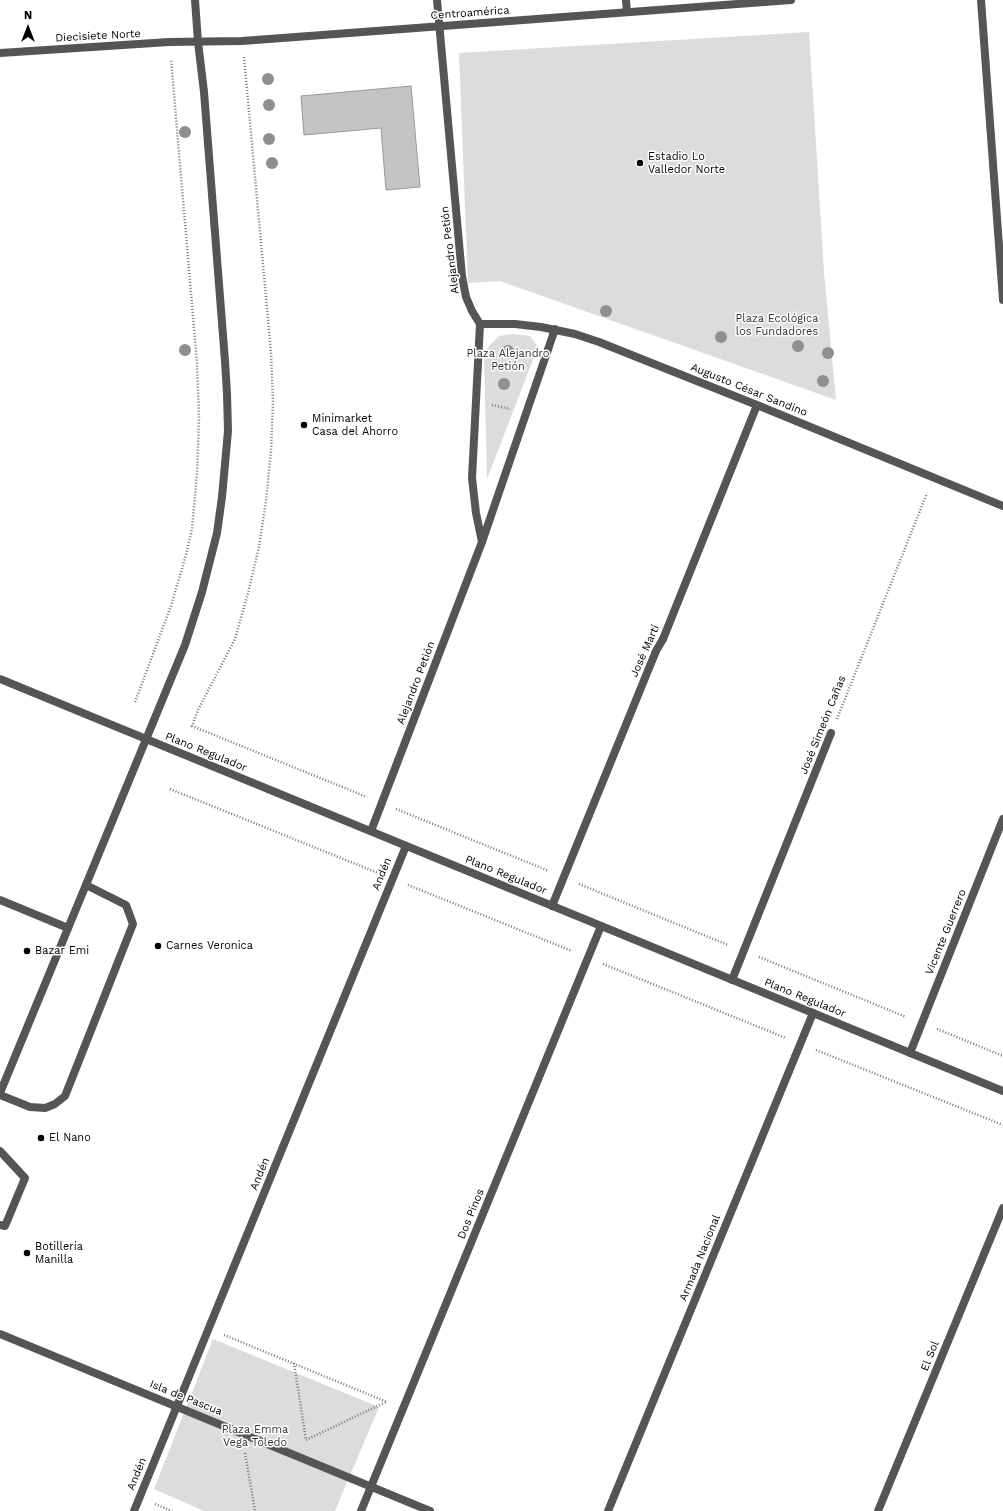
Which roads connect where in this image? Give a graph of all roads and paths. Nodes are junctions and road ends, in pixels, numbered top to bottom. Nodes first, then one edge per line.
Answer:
1 (195, 0) edge
2 (437, 0) edge
3 (626, 0) edge
4 (791, 0) edge
5 (981, 0) edge
6 (627, 12) junction
7 (439, 26) junction
8 (242, 41) junction
9 (169, 42) junction
10 (198, 42) junction
11 (0, 53) edge
12 (1003, 300) edge
13 (480, 324) junction
14 (555, 329) junction
15 (486, 404) dead end
16 (757, 404) junction
17 (526, 415) junction
18 (933, 478) junction
19 (1003, 506) edge
20 (482, 542) junction
21 (0, 679) edge
22 (135, 702) dead end
23 (832, 732) joint
24 (146, 739) junction
25 (382, 803) junction
26 (1003, 819) edge
27 (371, 832) junction
28 (406, 846) junction
29 (563, 877) junction
30 (86, 885) junction
31 (0, 900) edge
32 (552, 906) junction
33 (601, 926) junction
34 (68, 928) junction
35 (744, 951) junction
36 (732, 980) junction
37 (813, 1013) junction
38 (922, 1023) junction
39 (910, 1053) junction
40 (1003, 1056) edge
41 (1003, 1091) edge
42 (0, 1094) edge
43 (0, 1151) edge
44 (1003, 1208) edge
45 (0, 1225) edge
46 (209, 1328) junction
47 (0, 1334) edge
48 (294, 1364) junction
49 (387, 1402) junction
50 (177, 1407) junction
51 (403, 1409) junction
52 (299, 1437) dead end
53 (306, 1440) junction
54 (313, 1443) dead end
55 (245, 1453) dead end
56 (371, 1487) junction
57 (134, 1511) edge
58 (255, 1511) edge
59 (361, 1511) edge
60 (430, 1511) edge
61 (608, 1511) edge
62 (878, 1511) edge

1 - 10 street
2 - 7 street, Alejandro Petión
3 - 6 street
4 - 6 street, Centroamérica
5 - 12 street
6 - 7 street, Centroamérica
7 - 8 street, Centroamérica
7 - 13 street, Alejandro Petión
8 - 10 street, Centroamérica
8 - 25 path
9 - 10 street, Diecisiete Norte
9 - 11 street, Diecisiete Norte
9 - 22 path
10 - 24 street
13 - 14 street, Augusto César Sandino
13 - 20 street
14 - 16 street, Augusto César Sandino
14 - 17 street, Alejandro Petión
15 - 17 path
16 - 18 street, Augusto César Sandino
16 - 29 street, José Martí
17 - 20 street, Alejandro Petión
18 - 19 street, Augusto César Sandino
18 - 23 path, José Simeón Cañas
20 - 25 street, Alejandro Petión
21 - 24 street, Plano Regulador
23 - 35 street, José Simeón Cañas
24 - 27 street, Plano Regulador
24 - 30 street
25 - 27 street, Alejandro Petión
25 - 29 path
26 - 38 street, Vicente Guerrero
27 - 28 street, Plano Regulador
28 - 32 street, Plano Regulador
28 - 46 street, Andén
29 - 32 street, José Martí
29 - 35 path
30 - 34 street
30 - 42 street
31 - 34 street
32 - 33 street, Plano Regulador
33 - 36 street, Plano Regulador
33 - 51 street, Dos Pinos
34 - 42 street
35 - 36 street, José Simeón Cañas
35 - 38 path
36 - 37 street, Plano Regulador
37 - 39 street, Plano Regulador
37 - 61 street, Armada Nacional
38 - 39 street, Vicente Guerrero
38 - 40 path
39 - 41 street, Plano Regulador
43 - 45 street
44 - 62 street, El Sol
46 - 48 path
46 - 50 street, Andén
47 - 50 street, Isla de Pascua
48 - 49 path
48 - 53 path
49 - 51 path
49 - 53 path
50 - 56 street, Isla de Pascua
50 - 57 street, Andén
51 - 56 street, Dos Pinos
52 - 53 path
53 - 54 path
55 - 58 path
56 - 59 street, Dos Pinos
56 - 60 street, Isla de Pascua

